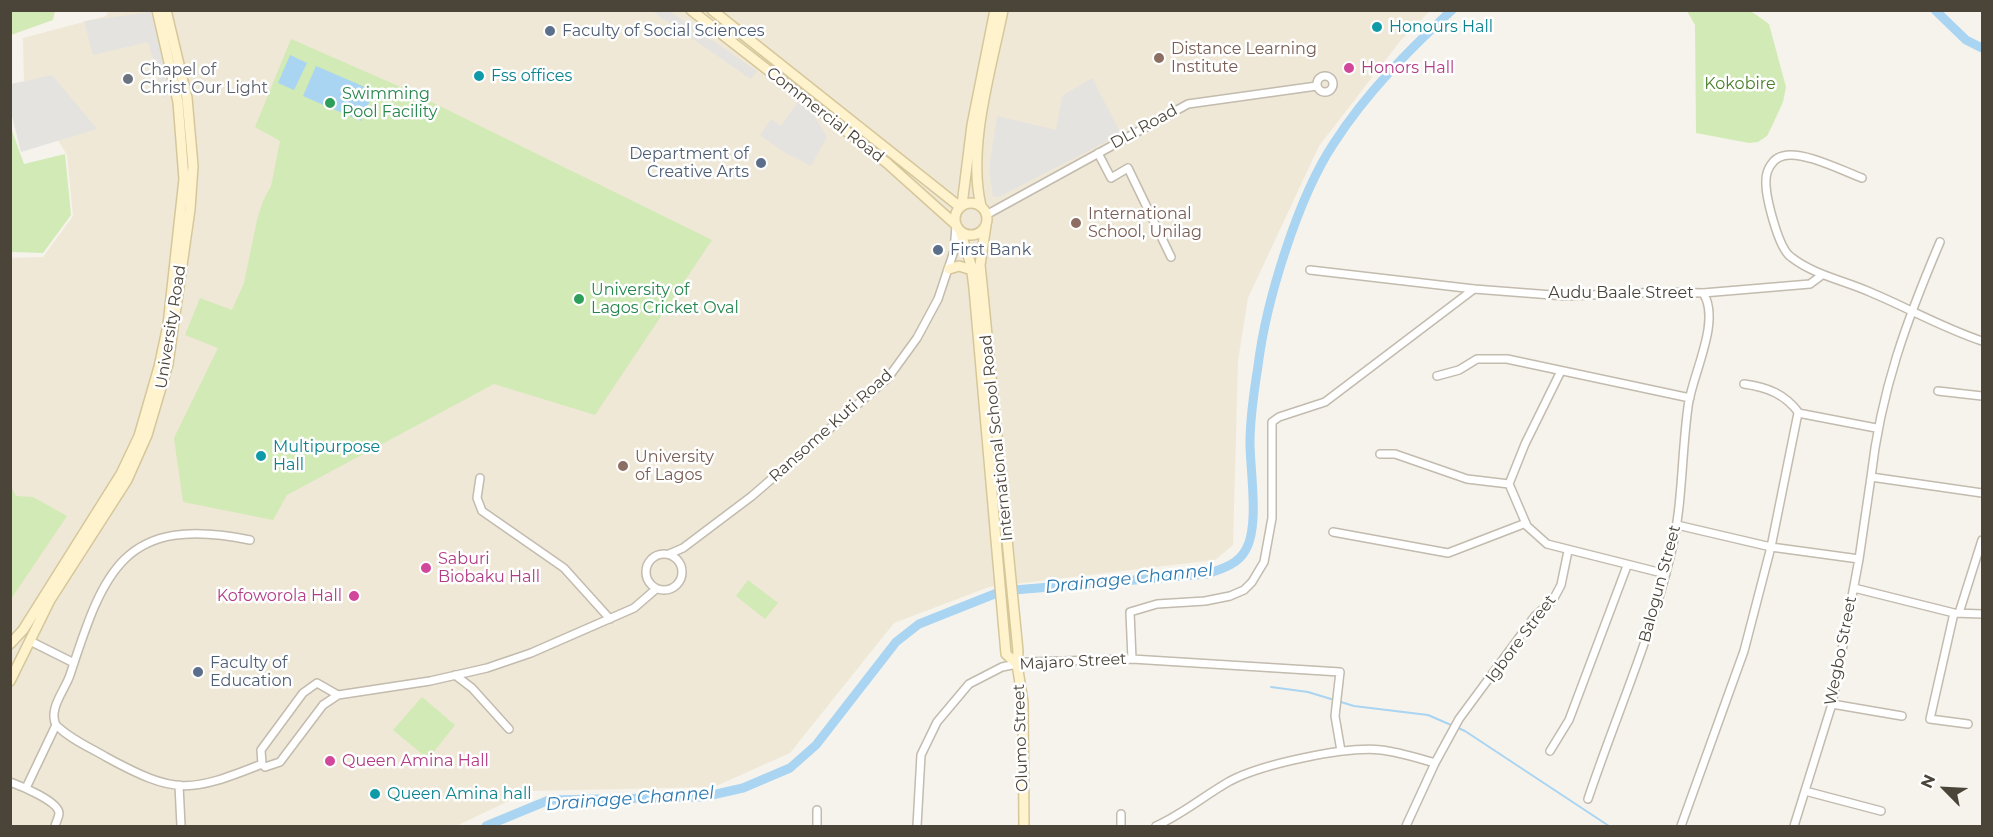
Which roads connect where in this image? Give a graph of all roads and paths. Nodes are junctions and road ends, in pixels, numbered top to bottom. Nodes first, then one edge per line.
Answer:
1 (157, 10) edge
2 (166, 10) edge
3 (691, 10) edge
4 (712, 10) edge
5 (995, 10) edge
6 (1003, 10) edge
7 (1317, 86) dead end
8 (1098, 153) junction
9 (1862, 178) dead end
10 (961, 206) junction
11 (984, 215) junction
12 (957, 227) junction
13 (1940, 242) dead end
14 (1171, 257) dead end
15 (949, 269) junction
16 (972, 270) junction
17 (1310, 270) dead end
18 (1822, 275) junction
19 (1474, 289) junction
20 (1702, 293) junction
21 (1911, 310) junction
22 (1983, 341) edge
23 (1561, 371) junction
24 (1437, 376) dead end
25 (1744, 384) dead end
26 (1938, 391) dead end
27 (1983, 396) edge
28 (1690, 398) junction
29 (1799, 413) junction
30 (1876, 428) junction
31 (1380, 454) dead end
32 (1871, 477) junction
33 (480, 478) dead end
34 (1509, 484) junction
35 (1983, 493) edge
36 (1526, 523) junction
37 (1677, 525) junction
38 (1333, 532) dead end
39 (250, 540) dead end
40 (1983, 540) edge
41 (1771, 547) junction
42 (1568, 551) junction
43 (669, 554) junction
44 (1859, 559) junction
45 (1627, 566) junction
46 (1666, 574) junction
47 (656, 588) junction
48 (1854, 588) junction
49 (1957, 613) junction
50 (1983, 614) edge
51 (610, 620) junction
52 (30, 641) junction
53 (10, 644) edge
54 (1006, 654) joint
55 (1132, 659) junction
56 (74, 663) junction
57 (1017, 664) junction
58 (455, 675) junction
59 (11, 680) edge
60 (338, 694) junction
61 (1832, 704) junction
62 (1902, 716) dead end
63 (1968, 724) dead end
64 (56, 725) junction
65 (509, 729) dead end
66 (1341, 751) junction
67 (1550, 751) dead end
68 (1435, 763) junction
69 (262, 764) junction
70 (10, 782) edge
71 (179, 786) junction
72 (26, 788) junction
73 (1805, 791) junction
74 (1588, 799) dead end
75 (817, 810) dead end
76 (1881, 811) dead end
77 (1121, 814) dead end
78 (55, 826) edge
79 (181, 826) edge
80 (817, 826) edge
81 (917, 826) edge
82 (1024, 826) edge
83 (1121, 826) edge
84 (1156, 826) edge
85 (1406, 826) edge
86 (1681, 826) edge
87 (1794, 826) edge

1 - 53 street, University Road
2 - 52 street, University Road
3 - 12 street, Commercial Road
4 - 10 street, Commercial Road
5 - 10 street
6 - 11 street, International School Road
7 - 8 street, DLI Road
8 - 11 street, DLI Road
8 - 14 street
9 - 18 street
10 - 11 street
10 - 12 street
11 - 12 street
11 - 57 street, International School Road
12 - 15 street, Ransome Kuti Road
12 - 16 street, International School Road
13 - 21 street, Wegbo Street
15 - 16 street
15 - 43 street, Ransome Kuti Road
16 - 54 street, International School Road
17 - 19 street, Audu Baale Street
18 - 20 street, Audu Baale Street
18 - 21 street
19 - 20 street, Audu Baale Street
19 - 55 street
20 - 28 street, Balogun Street
21 - 22 street
21 - 30 street, Wegbo Street
23 - 24 street
23 - 28 street
23 - 34 street
25 - 29 street
26 - 27 street
28 - 37 street, Balogun Street
29 - 30 street
29 - 41 street
30 - 32 street, Wegbo Street
31 - 34 street
32 - 35 street
32 - 44 street, Wegbo Street
33 - 51 street
34 - 36 street
36 - 38 street
36 - 42 street
37 - 41 street
37 - 46 street, Balogun Street
39 - 56 street
40 - 49 street
41 - 44 street
41 - 86 street
42 - 45 street
42 - 68 street, Igbore Street
43 - 47 street
43 - 47 street
44 - 48 street, Wegbo Street
45 - 46 street
45 - 67 street
46 - 74 street, Balogun Street
47 - 51 street
48 - 49 street
48 - 61 street, Wegbo Street
49 - 50 street
49 - 63 street
51 - 58 street
52 - 56 street
52 - 59 street, University Road
54 - 57 street, Olumo Street
55 - 57 street, Majaro Street
55 - 66 street, Majaro Street
56 - 64 street
57 - 81 street, Majaro Street
57 - 82 street, Olumo Street
58 - 60 street
58 - 65 street
60 - 69 street
60 - 69 street
61 - 62 street
61 - 73 street, Wegbo Street
64 - 71 street
64 - 72 street
66 - 68 street
66 - 84 street
68 - 85 street, Igbore Street
69 - 71 street
70 - 72 street
71 - 79 street
72 - 78 street
73 - 76 street
73 - 87 street, Wegbo Street
75 - 80 street
77 - 83 street

